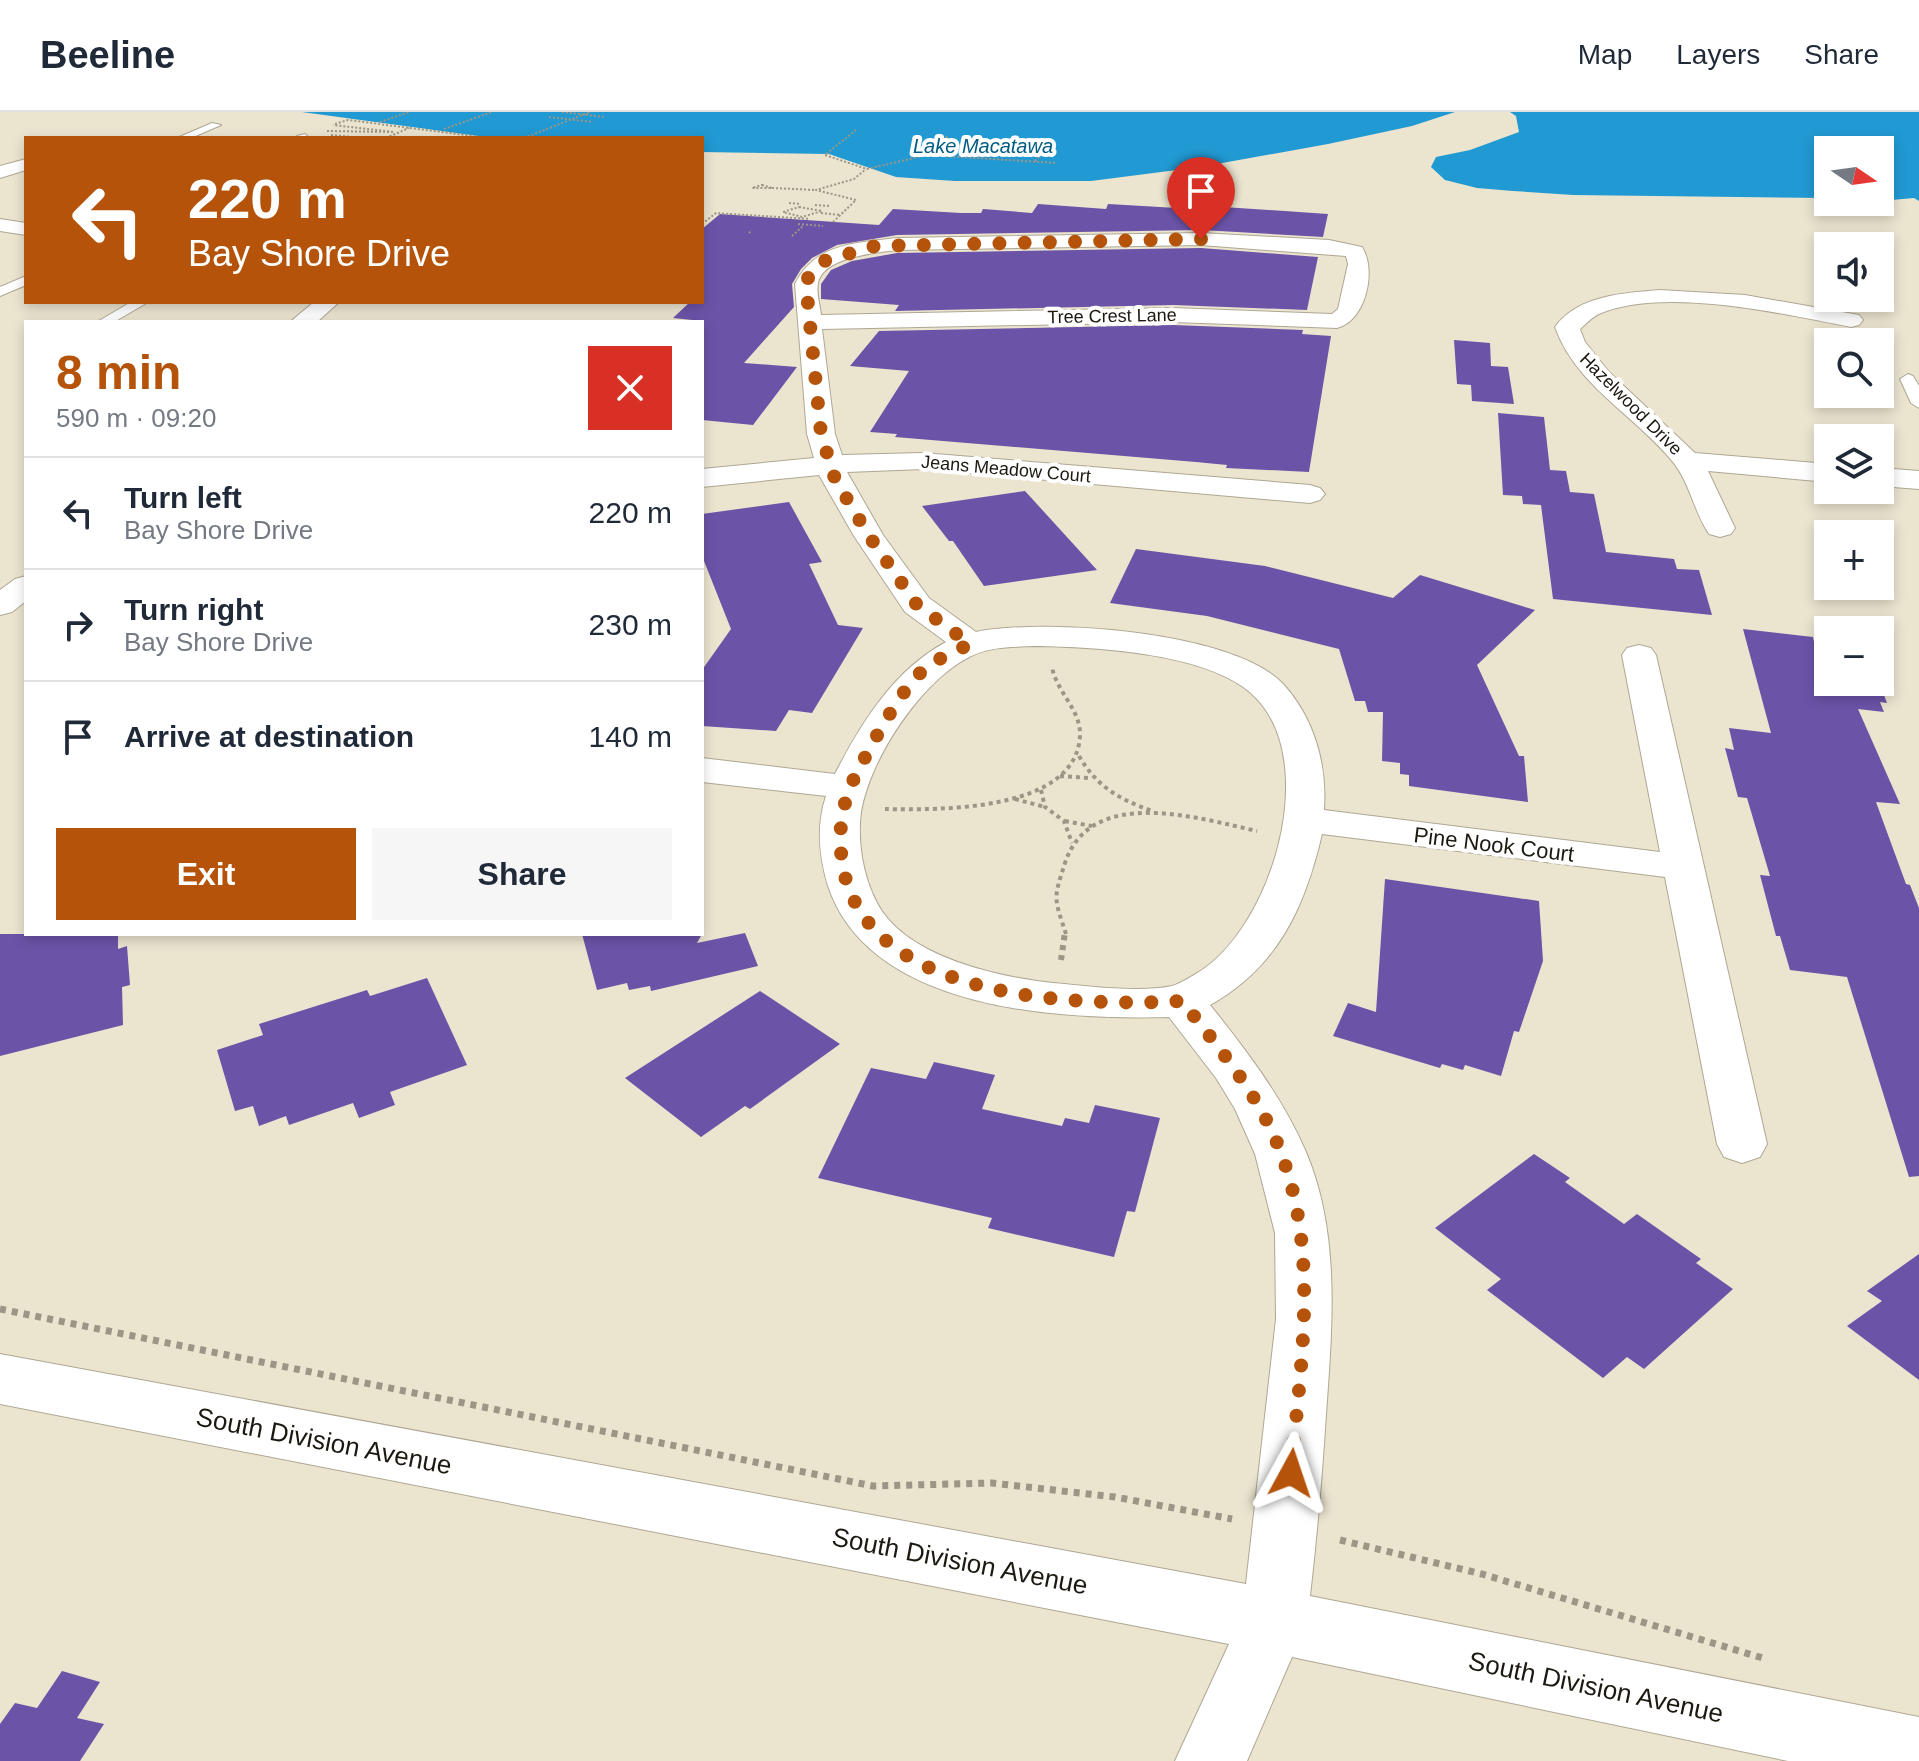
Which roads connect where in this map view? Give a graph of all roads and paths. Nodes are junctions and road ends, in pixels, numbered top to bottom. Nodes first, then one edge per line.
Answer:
1 (409, 112) edge
2 (492, 112) edge
3 (562, 112) edge
4 (590, 112) edge
5 (584, 114) junction
6 (549, 117) dead end
7 (605, 117) dead end
8 (571, 120) junction
9 (593, 122) dead end
10 (376, 123) junction
11 (345, 124) dead end
12 (216, 125) dead end
13 (410, 127) junction
14 (365, 128) junction
15 (856, 130) dead end
16 (440, 131) junction
17 (394, 134) junction
18 (187, 136) edge
19 (345, 136) edge
20 (390, 136) edge
21 (474, 136) edge
22 (529, 136) edge
23 (948, 136) dead end
24 (1051, 143) dead end
25 (927, 155) junction
26 (1035, 162) junction
27 (1056, 163) dead end
28 (24, 165) edge
29 (867, 169) junction
30 (0, 172) edge
31 (772, 188) dead end
32 (816, 190) junction
33 (789, 203) dead end
34 (809, 206) junction
35 (830, 206) dead end
36 (821, 213) junction
37 (842, 215) junction
38 (795, 218) junction
39 (704, 222) edge
40 (798, 224) dead end
41 (804, 224) junction
42 (1, 226) edge
43 (828, 226) junction
44 (24, 229) edge
45 (819, 232) dead end
46 (792, 236) dead end
47 (24, 281) edge
48 (0, 292) edge
49 (137, 304) edge
50 (325, 304) edge
51 (108, 320) edge
52 (305, 320) edge
53 (1851, 320) dead end
54 (810, 322) junction
55 (1908, 379) dead end
56 (1919, 403) edge
57 (1688, 461) junction
58 (830, 465) junction
59 (1814, 472) edge
60 (704, 478) edge
61 (1894, 478) edge
62 (1919, 480) edge
63 (1310, 494) dead end
64 (1720, 528) dead end
65 (24, 587) edge
66 (0, 605) edge
67 (970, 644) junction
68 (1639, 655) dead end
69 (1051, 659) dead end
70 (1079, 756) junction
71 (704, 770) edge
72 (1060, 776) junction
73 (1090, 778) junction
74 (1041, 790) junction
75 (865, 798) junction
76 (1012, 798) junction
77 (1045, 807) junction
78 (1153, 812) junction
79 (1064, 821) junction
80 (1092, 826) junction
81 (1284, 826) junction
82 (1072, 843) junction
83 (1684, 867) junction
84 (1059, 968) dead end
85 (1182, 1001) junction
86 (1742, 1144) dead end
87 (0, 1309) edge
88 (0, 1379) edge
89 (1240, 1520) dead end
90 (1334, 1539) dead end
91 (1274, 1621) junction
92 (1779, 1663) dead end
93 (1919, 1753) edge
94 (1211, 1761) edge

1 - 10 path
2 - 16 path
3 - 5 path
4 - 5 path
5 - 7 path
5 - 8 path
6 - 8 path
8 - 9 path
8 - 22 path
10 - 13 path
10 - 14 path
11 - 14 path
12 - 18 lane
13 - 16 path
13 - 17 path
14 - 17 path
15 - 29 path
16 - 21 path
17 - 19 path
17 - 20 path
23 - 25 path
24 - 26 path
25 - 26 path
25 - 29 path
26 - 27 path
28 - 30 street
29 - 32 path
31 - 32 path
32 - 37 path
33 - 34 path
34 - 35 path
34 - 36 path
34 - 38 path
36 - 37 path
36 - 38 path
37 - 43 path
38 - 39 path
38 - 41 path
40 - 41 path
41 - 43 path
41 - 46 path
42 - 44 street
43 - 45 path
47 - 48 lane
49 - 51 lane
50 - 52 street
53 - 57 street, Hazelwood Drive
54 - 54 street, Tree Crest Lane
54 - 58 street
55 - 56 lane
57 - 59 street
57 - 64 street, Hazelwood Drive
58 - 60 street, Jeans Meadow Court
58 - 63 street, Jeans Meadow Court
58 - 67 street
61 - 62 street
65 - 66 street
67 - 75 street
67 - 81 street
68 - 83 street
69 - 70 path
70 - 72 path
70 - 73 path
71 - 75 street
72 - 73 path
72 - 74 path
73 - 78 path
74 - 76 path
74 - 77 path
75 - 76 path
75 - 85 street
76 - 77 path
77 - 79 path
78 - 80 path
78 - 81 path
79 - 80 path
79 - 82 path
80 - 82 path
81 - 83 street, Pine Nook Court
81 - 85 street
82 - 84 path
83 - 86 street
85 - 91 street
87 - 89 path
88 - 91 street, South Division Avenue
90 - 92 path
91 - 93 street, South Division Avenue
91 - 94 street

